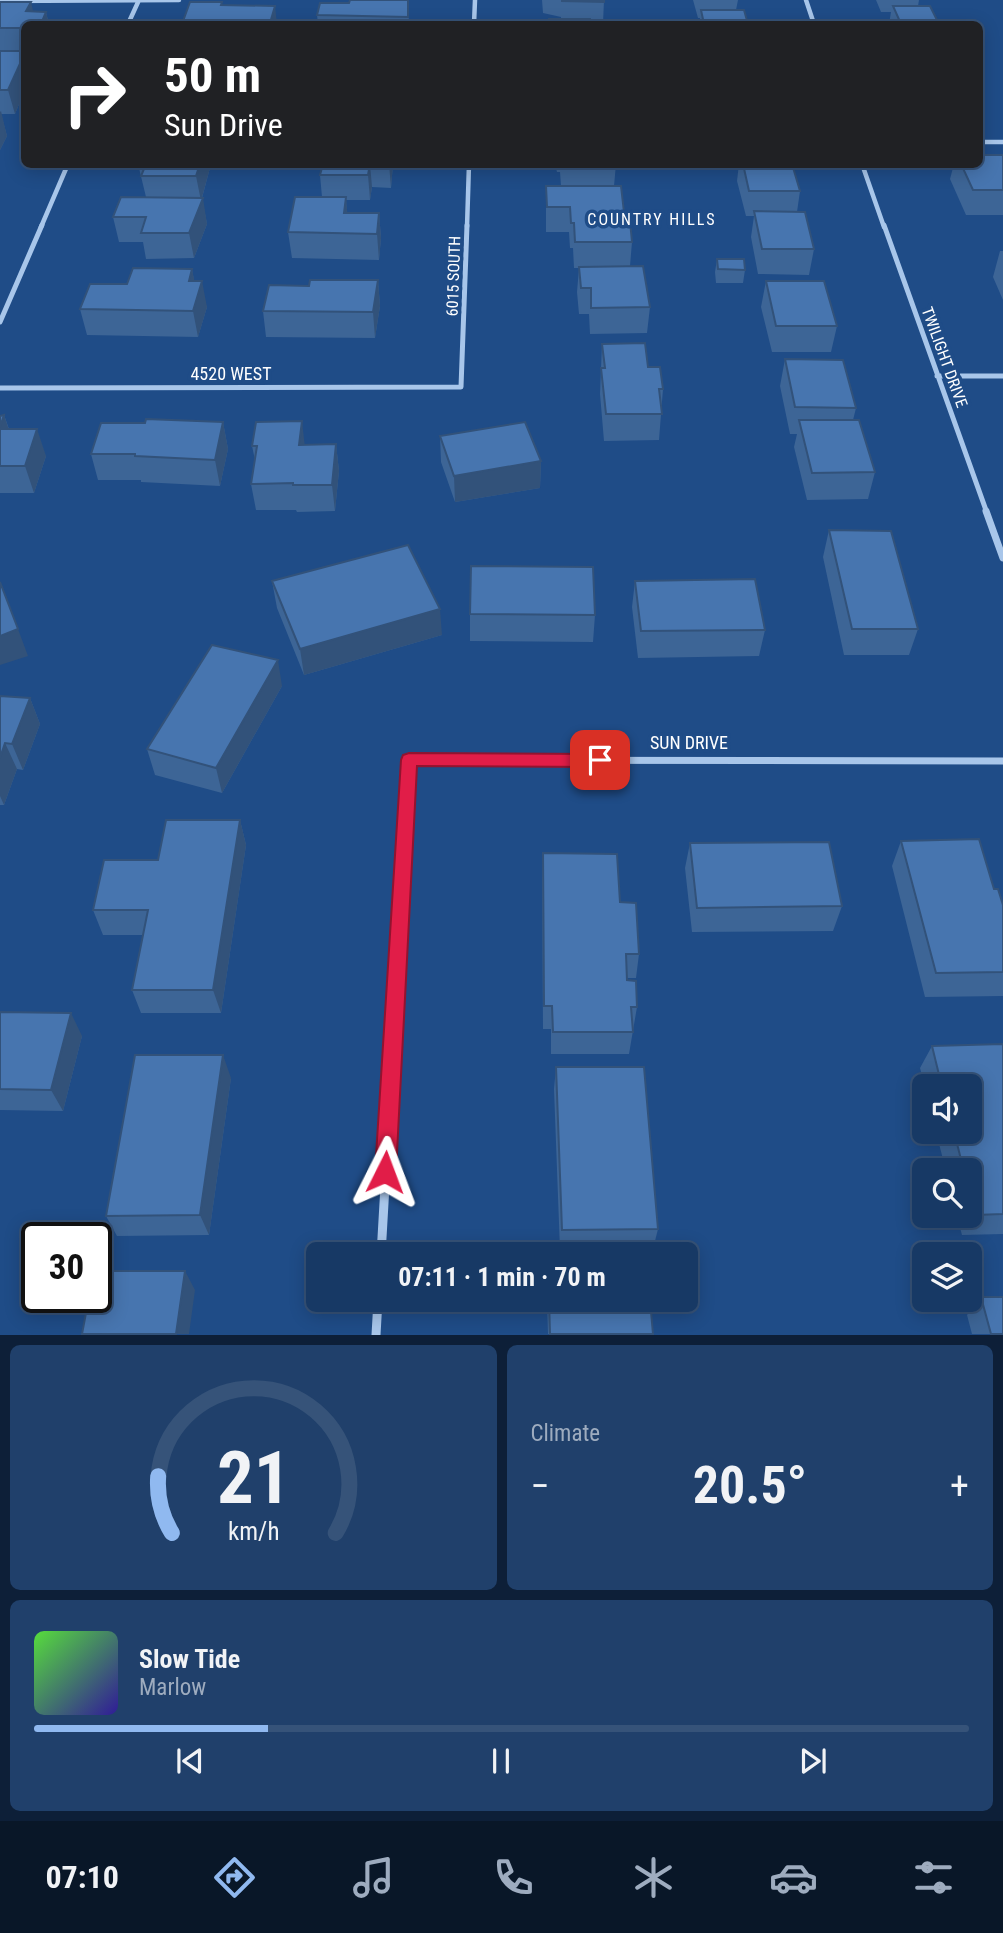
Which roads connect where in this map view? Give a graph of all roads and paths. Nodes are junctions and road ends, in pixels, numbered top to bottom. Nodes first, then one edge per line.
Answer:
1 (139, 0) edge
2 (179, 0) edge
3 (475, 0) edge
4 (806, 0) edge
5 (0, 1) edge
6 (129, 21) edge
7 (474, 21) edge
8 (813, 21) edge
9 (983, 142) edge
10 (1003, 142) edge
11 (66, 168) edge
12 (469, 168) edge
13 (863, 168) edge
14 (0, 322) edge
15 (937, 376) junction
16 (1003, 376) edge
17 (461, 387) joint
18 (0, 388) edge
19 (1003, 558) edge
20 (1003, 761) edge
21 (382, 1242) edge
22 (377, 1312) edge
23 (376, 1335) edge

1 - 2 street
1 - 5 street
1 - 6 street
3 - 7 street
4 - 8 street
9 - 10 street
11 - 14 street
12 - 17 street, 6015 SOUTH
13 - 15 street, TWILIGHT DRIVE
15 - 16 street
15 - 19 street, TWILIGHT DRIVE
17 - 18 street, 4520 WEST
20 - 21 street, SUN DRIVE
22 - 23 street

